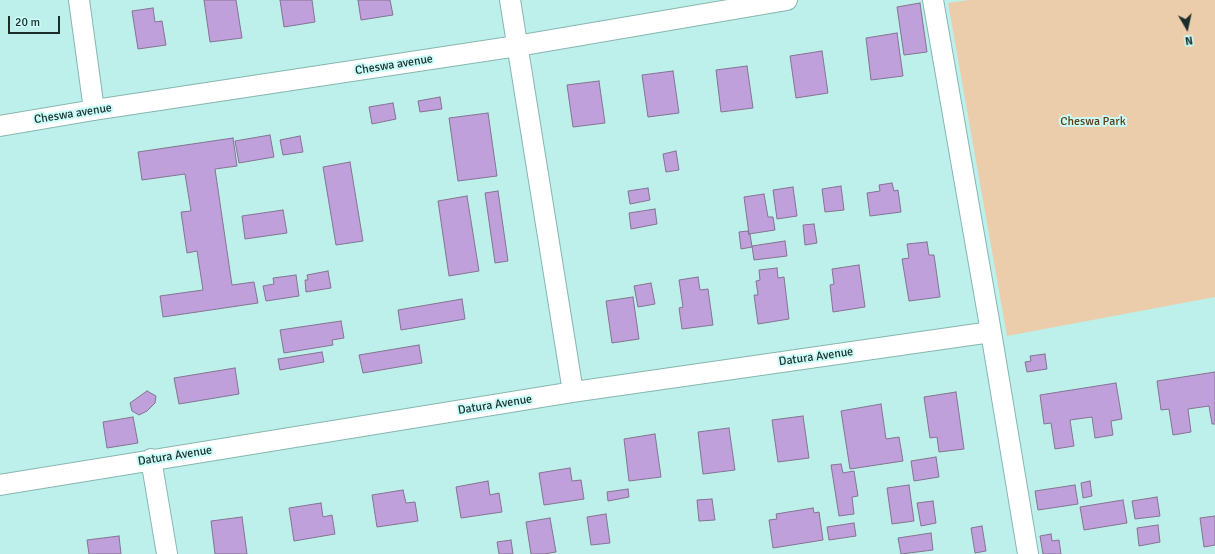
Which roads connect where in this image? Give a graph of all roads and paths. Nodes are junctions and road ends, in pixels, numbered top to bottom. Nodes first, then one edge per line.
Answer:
1 (79, 0) edge
2 (510, 0) edge
3 (787, 0) edge
4 (933, 0) edge
5 (517, 46) junction
6 (94, 110) junction
7 (0, 126) edge
8 (991, 332) junction
9 (573, 392) junction
10 (151, 460) junction
11 (0, 485) edge
12 (167, 554) edge
13 (1028, 554) edge

1 - 6 street
2 - 5 street
3 - 5 street, Cheswa avenue
4 - 8 street
5 - 6 street, Cheswa avenue
5 - 9 street
6 - 7 street, Cheswa avenue
8 - 9 street, Datura Avenue
8 - 13 street
9 - 10 street, Datura Avenue
10 - 11 street, Datura Avenue
10 - 12 street

